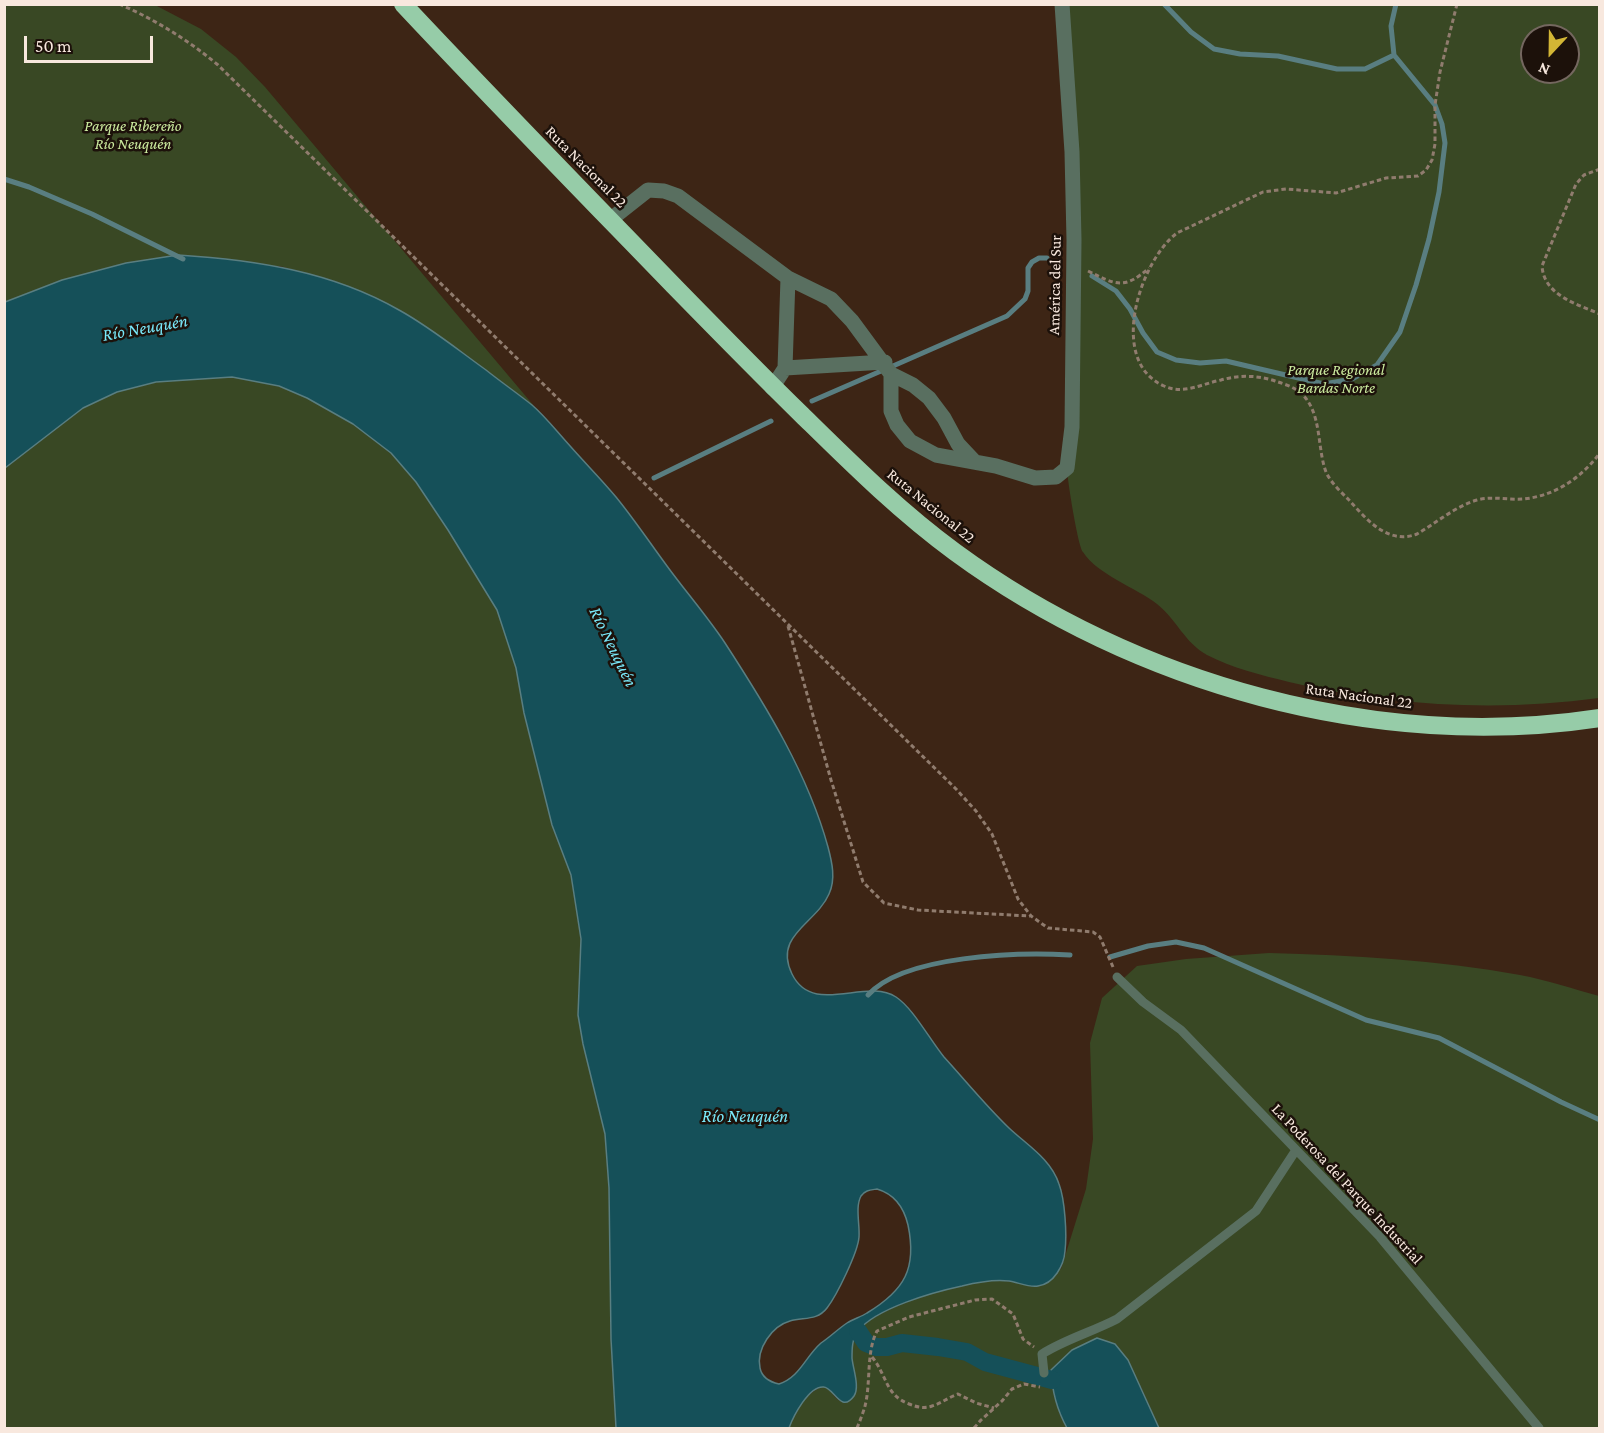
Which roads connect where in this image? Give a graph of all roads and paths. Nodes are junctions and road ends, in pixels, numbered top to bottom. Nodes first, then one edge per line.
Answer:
1 (119, 4) edge
2 (404, 4) edge
3 (1062, 4) edge
4 (1457, 4) edge
5 (1599, 169) edge
6 (610, 220) junction
7 (1074, 265) junction
8 (1150, 267) junction
9 (788, 278) junction
10 (1599, 314) edge
11 (785, 368) junction
12 (888, 368) junction
13 (772, 388) junction
14 (1599, 453) edge
15 (974, 461) junction
16 (788, 624) junction
17 (1599, 718) edge
18 (1031, 916) junction
19 (1117, 977) joint
20 (1296, 1150) junction
21 (1042, 1353) junction
22 (872, 1357) junction
23 (1044, 1373) dead end
24 (1040, 1387) dead end
25 (994, 1408) junction
26 (857, 1428) edge
27 (974, 1428) edge
28 (1539, 1428) edge

1 - 16 path
2 - 6 highway, Ruta Nacional 22
3 - 7 street, América del Sur
4 - 8 path
5 - 10 path
6 - 9 street
6 - 13 highway, Ruta Nacional 22
7 - 8 path
7 - 15 street, América del Sur
8 - 14 path
9 - 11 street
9 - 12 street
11 - 12 street
11 - 13 street
12 - 15 street
12 - 15 street, América del Sur
13 - 17 highway, Ruta Nacional 22
16 - 18 path
16 - 18 path
18 - 19 path
19 - 20 lane, La Poderosa del Parque Industrial
20 - 21 lane
20 - 28 lane, La Poderosa del Parque Industrial
21 - 22 path
21 - 23 lane
22 - 25 path
22 - 26 path
24 - 25 path
25 - 27 path

